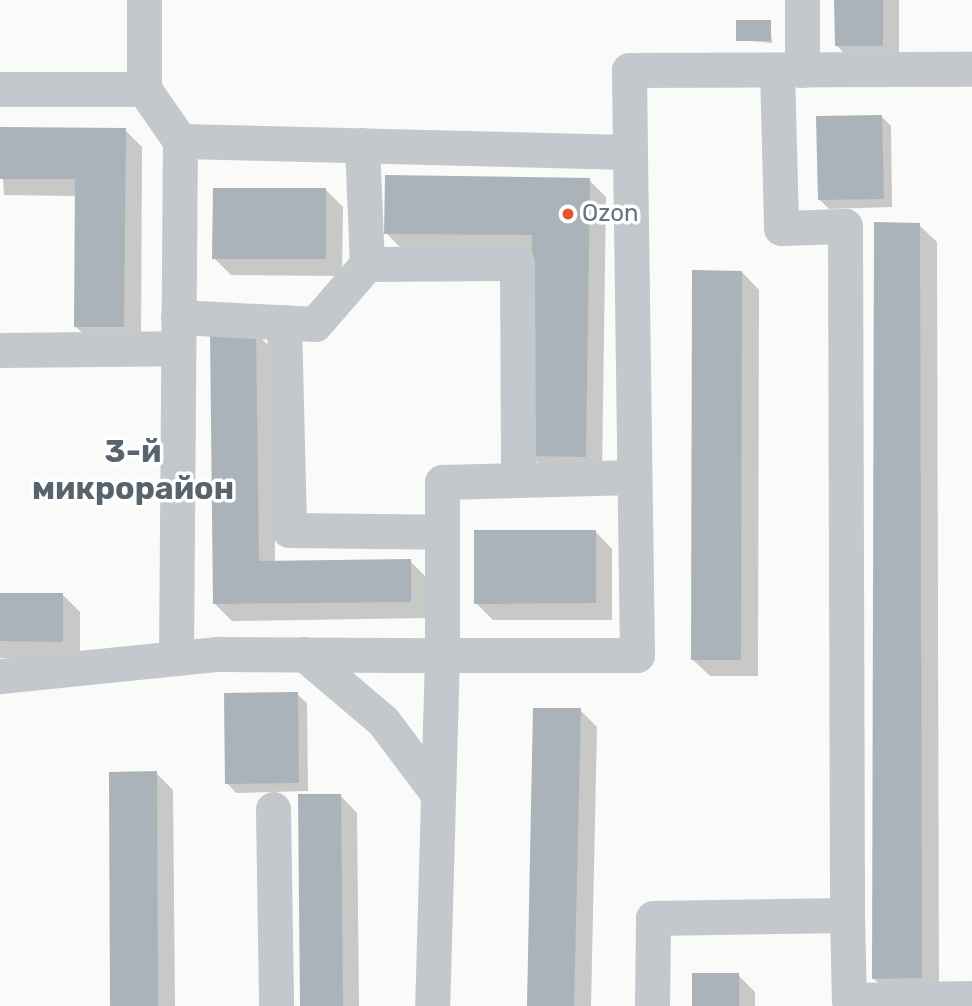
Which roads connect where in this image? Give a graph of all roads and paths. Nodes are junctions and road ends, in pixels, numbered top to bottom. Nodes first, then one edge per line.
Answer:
1 (144, 0) edge
2 (802, 0) edge
3 (972, 69) edge
4 (790, 70) junction
5 (0, 89) edge
6 (144, 89) junction
7 (180, 141) junction
8 (362, 145) junction
9 (630, 152) junction
10 (367, 264) junction
11 (285, 322) junction
12 (178, 332) junction
13 (0, 350) edge
14 (634, 477) junction
15 (518, 480) junction
16 (442, 532) junction
17 (304, 654) junction
18 (442, 654) junction
19 (176, 658) junction
20 (0, 676) edge
21 (438, 794) junction
22 (273, 809) dead end
23 (847, 915) junction
24 (972, 998) edge
25 (849, 1003) edge
26 (276, 1006) edge
27 (432, 1006) edge
28 (652, 1006) edge

1 - 6 lane
2 - 4 lane
3 - 4 lane
4 - 9 lane
4 - 23 lane
5 - 6 lane
6 - 7 lane
7 - 8 lane
7 - 12 lane
8 - 9 lane
8 - 10 lane
9 - 14 lane
10 - 11 lane
10 - 15 lane
11 - 12 lane
11 - 16 lane
12 - 13 lane
12 - 19 lane
14 - 15 lane
14 - 18 lane
15 - 16 lane
16 - 18 lane
17 - 18 lane
17 - 19 lane
17 - 21 lane
18 - 21 lane
19 - 20 lane
21 - 27 lane
22 - 26 lane
23 - 25 lane
23 - 28 lane
24 - 25 lane

